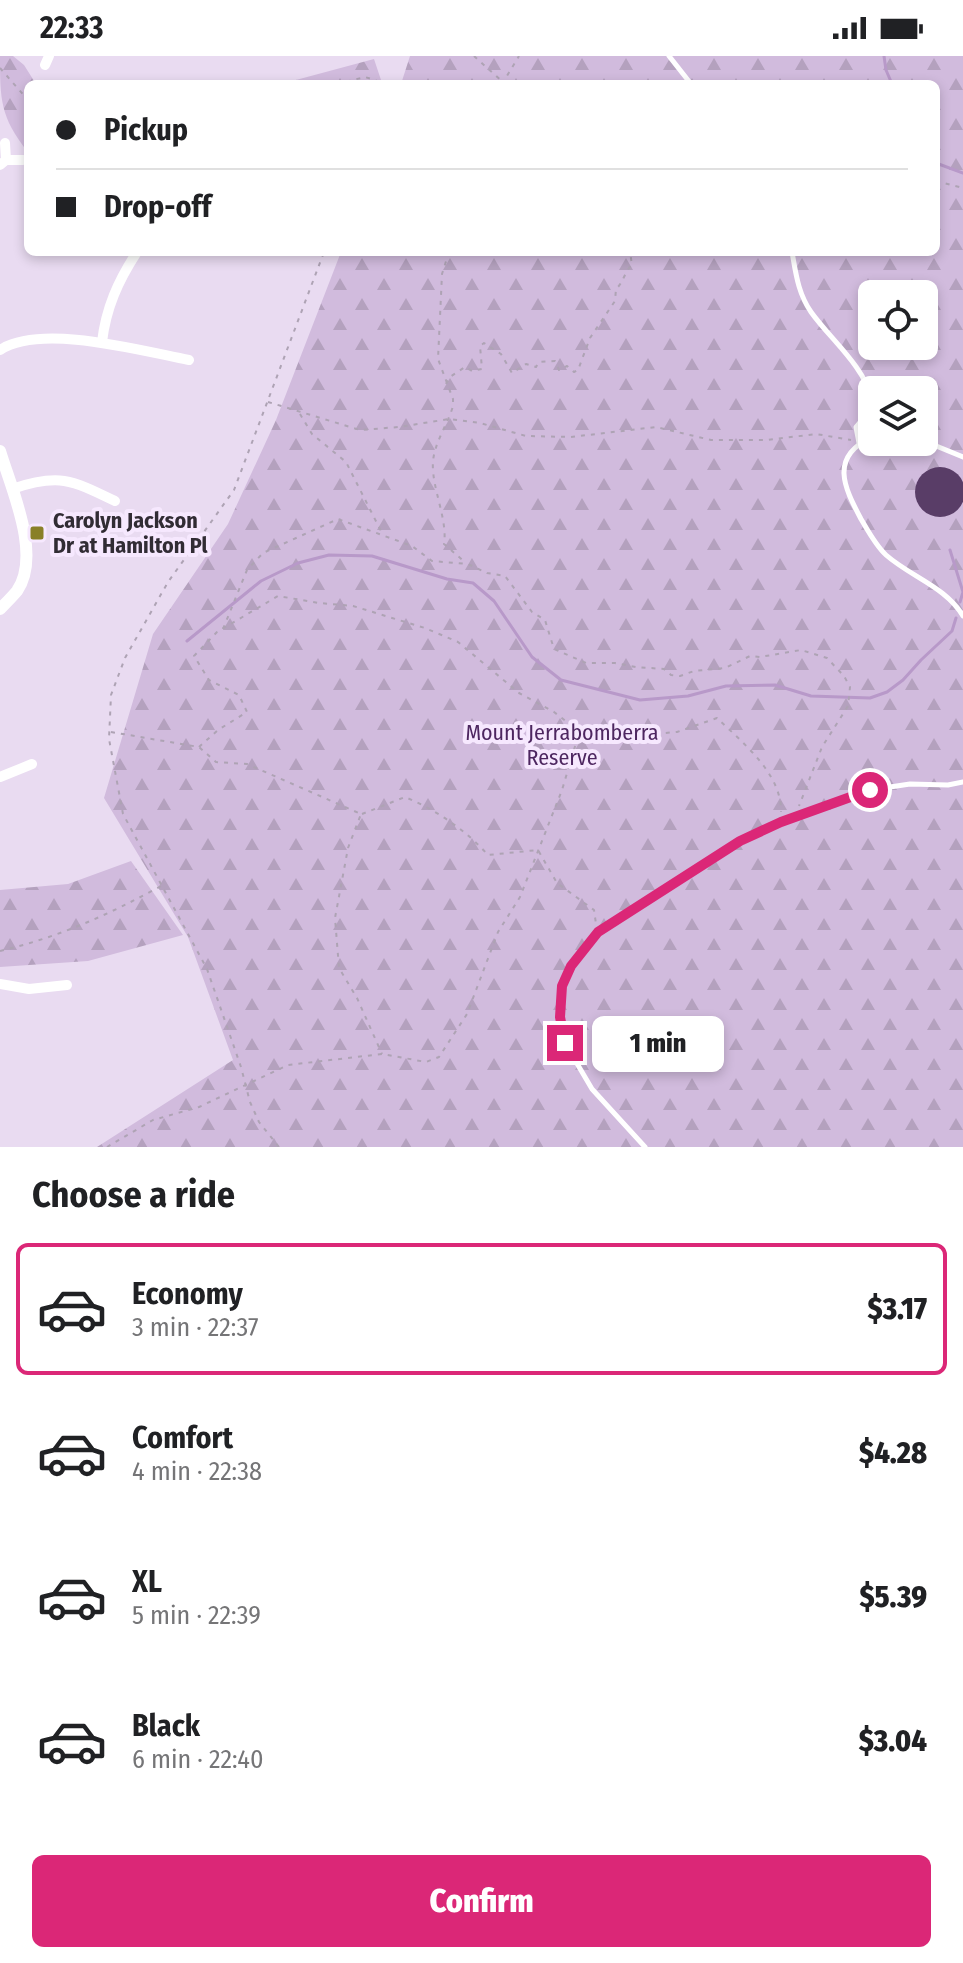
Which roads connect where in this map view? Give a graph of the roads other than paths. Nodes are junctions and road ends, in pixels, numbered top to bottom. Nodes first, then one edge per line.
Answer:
1 (669, 56) edge
2 (688, 80) edge
3 (5, 143) dead end
4 (23, 160) dead end
5 (3, 162) edge
6 (134, 256) edge
7 (792, 256) edge
8 (102, 342) junction
9 (3, 346) edge
10 (189, 360) dead end
11 (863, 376) edge
12 (858, 444) edge
13 (938, 447) edge
14 (0, 451) edge
15 (963, 457) edge
16 (12, 489) junction
17 (115, 501) dead end
18 (0, 609) edge
19 (963, 616) edge
20 (32, 764) dead end
21 (0, 777) edge
22 (963, 782) edge
23 (0, 984) edge
24 (67, 985) dead end
25 (645, 1147) edge

1 - 2 lane
3 - 5 street
4 - 5 street
6 - 8 street
7 - 11 lane
8 - 9 street
8 - 10 street
12 - 19 lane
13 - 15 lane
14 - 16 street
16 - 17 street
16 - 18 street
20 - 21 street
22 - 25 lane
23 - 24 street

